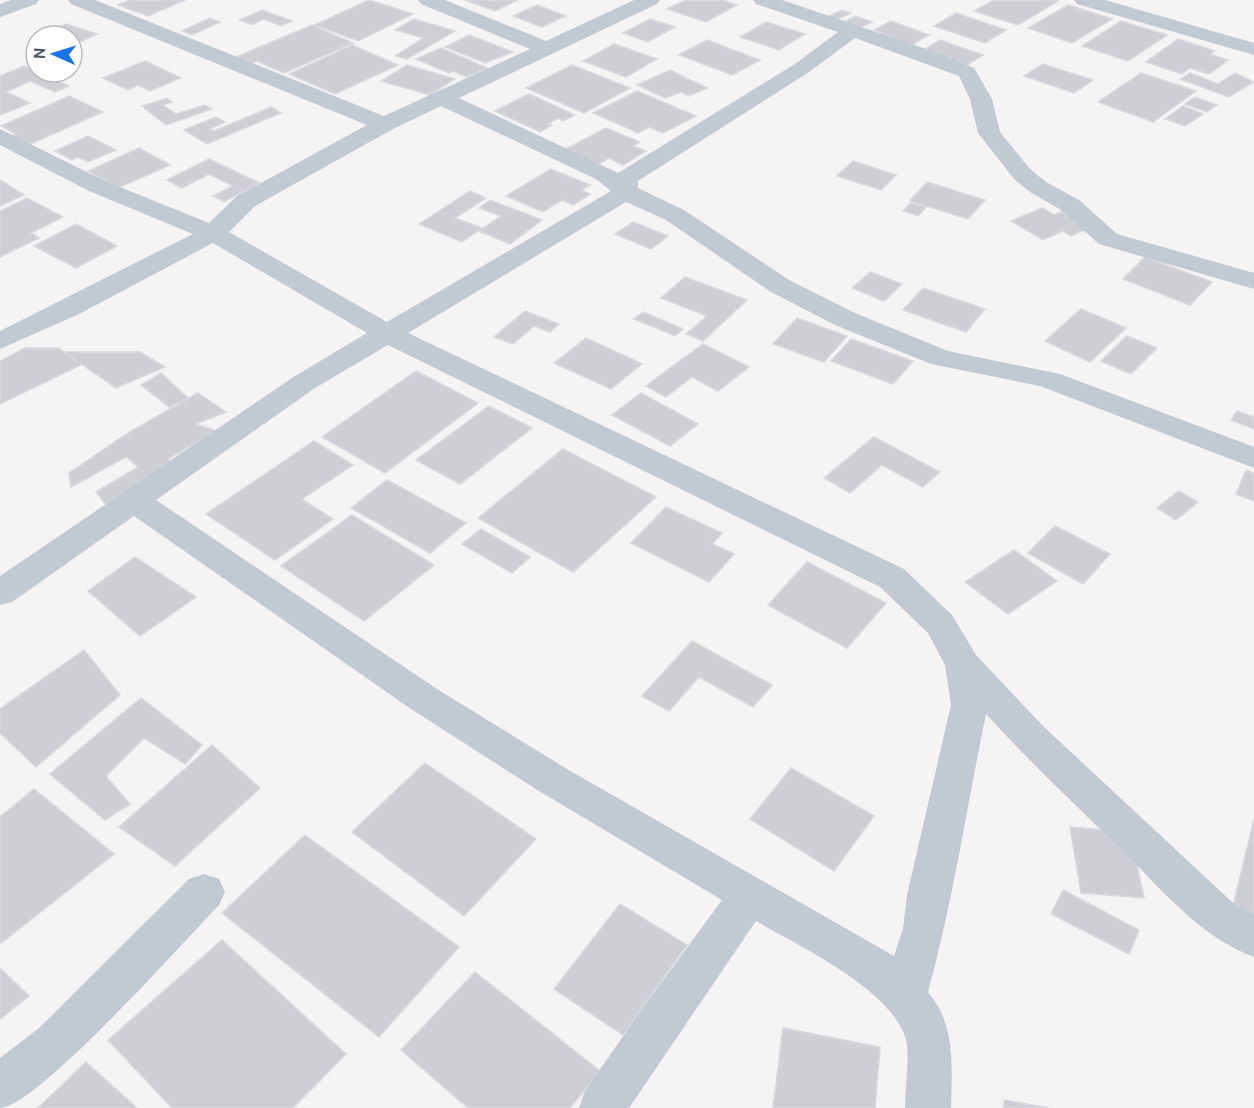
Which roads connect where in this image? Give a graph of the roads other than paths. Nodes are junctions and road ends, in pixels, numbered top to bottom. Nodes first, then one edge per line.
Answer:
1 (29, 0) edge
2 (78, 0) edge
3 (428, 0) edge
4 (650, 0) edge
5 (763, 0) edge
6 (1084, 0) edge
7 (0, 11) edge
8 (852, 31) junction
9 (546, 48) junction
10 (1254, 49) edge
11 (444, 99) junction
12 (385, 124) junction
13 (0, 136) edge
14 (626, 192) junction
15 (213, 233) junction
16 (1254, 281) edge
17 (386, 333) junction
18 (0, 340) edge
19 (1254, 458) edge
20 (134, 500) junction
21 (0, 593) edge
22 (963, 665) junction
23 (204, 892) dead end
24 (750, 895) junction
25 (1254, 938) edge
26 (904, 997) junction
27 (0, 1087) edge
28 (602, 1108) edge
29 (928, 1108) edge

1 - 7 street
2 - 12 street
3 - 9 street
4 - 9 street
5 - 8 street
6 - 10 street
8 - 14 street
8 - 16 street
9 - 11 street
11 - 12 street
11 - 14 street
12 - 15 street
13 - 15 street
14 - 17 street
14 - 19 street
15 - 17 street
15 - 18 street
17 - 20 street
17 - 22 street
20 - 21 street
20 - 24 street
22 - 25 street
22 - 26 street
23 - 27 street
24 - 26 street
24 - 28 street
26 - 29 street

